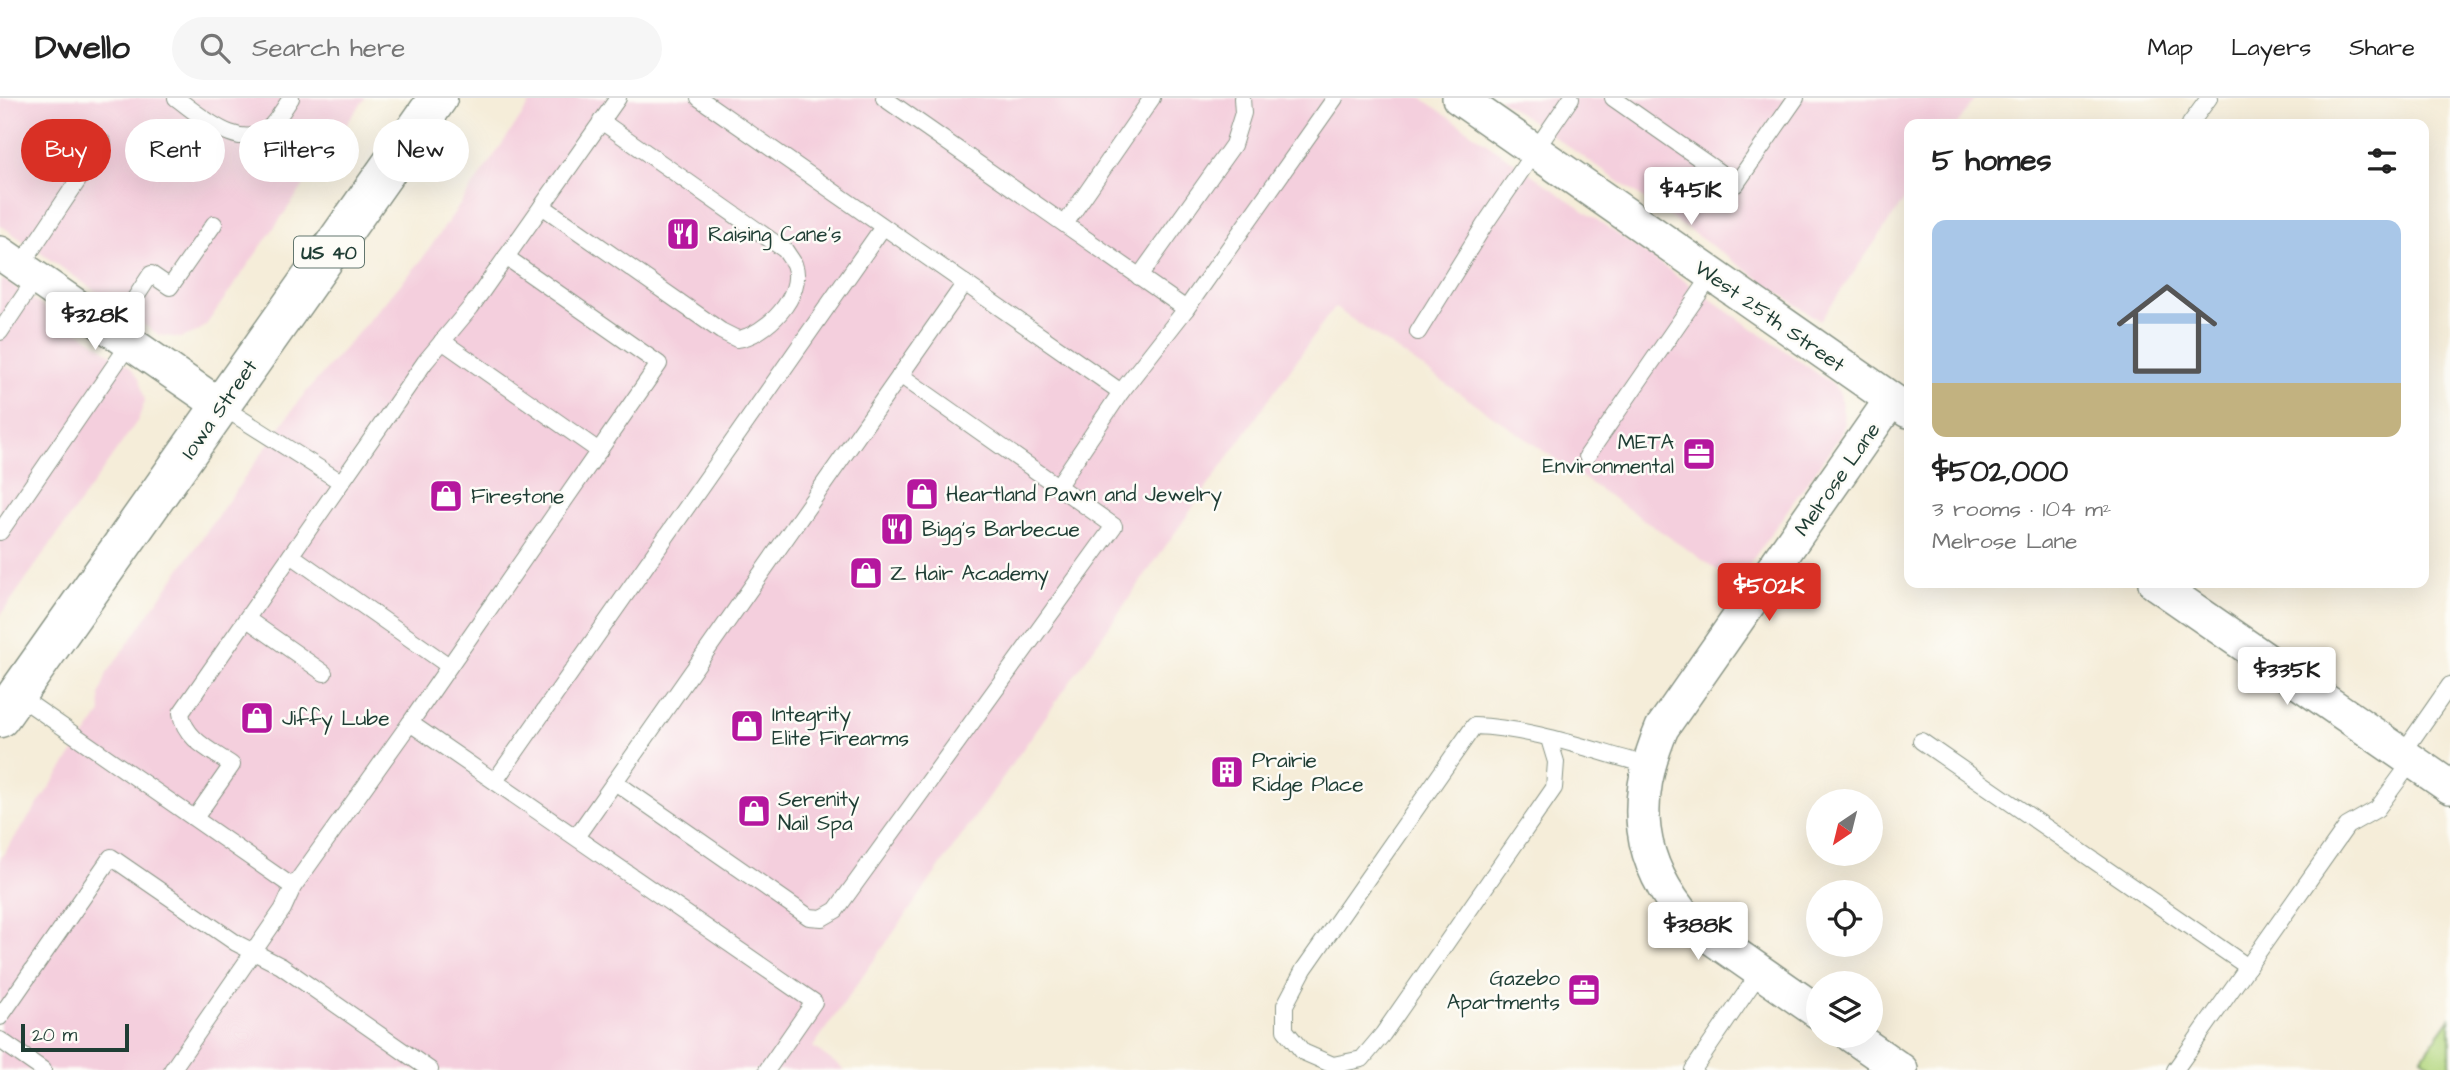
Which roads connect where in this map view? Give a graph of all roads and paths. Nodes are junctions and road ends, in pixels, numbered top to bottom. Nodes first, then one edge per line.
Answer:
1 (176, 98) edge
2 (291, 98) edge
3 (438, 98) edge
4 (618, 98) edge
5 (699, 98) edge
6 (884, 98) edge
7 (1152, 98) edge
8 (1242, 98) edge
9 (1335, 98) edge
10 (1459, 98) edge
11 (1571, 98) edge
12 (1614, 98) edge
13 (1796, 98) edge
14 (2209, 98) edge
15 (2194, 119) edge
16 (601, 121) junction
17 (1534, 150) junction
18 (77, 182) edge
19 (542, 206) junction
20 (214, 224) dead end
21 (1065, 224) junction
22 (883, 227) junction
23 (506, 257) junction
24 (19, 266) edge
25 (1712, 275) junction
26 (1139, 277) junction
27 (965, 283) junction
28 (1186, 309) junction
29 (0, 332) edge
30 (1418, 332) dead end
31 (121, 337) junction
32 (442, 341) junction
33 (900, 375) junction
34 (1121, 392) junction
35 (221, 406) junction
36 (1900, 406) edge
37 (599, 451) junction
38 (1587, 456) dead end
39 (341, 482) junction
40 (1057, 487) junction
41 (0, 532) edge
42 (291, 555) junction
43 (2162, 588) edge
44 (247, 619) junction
45 (449, 666) junction
46 (324, 673) dead end
47 (2450, 685) edge
48 (5, 709) edge
49 (410, 723) junction
50 (1549, 739) junction
51 (1921, 741) dead end
52 (2407, 757) junction
53 (1647, 765) junction
54 (495, 781) junction
55 (615, 782) junction
56 (2450, 787) edge
57 (195, 818) junction
58 (576, 837) junction
59 (293, 887) junction
60 (253, 952) junction
61 (2248, 967) junction
62 (1760, 972) junction
63 (1806, 1005) edge
64 (0, 1017) edge
65 (0, 1041) edge
66 (1869, 1048) edge
67 (43, 1070) edge
68 (172, 1070) edge
69 (430, 1070) edge
70 (767, 1070) edge
71 (1693, 1070) edge
72 (1901, 1070) edge
73 (2175, 1070) edge

1 - 2 lane
3 - 35 highway, Iowa Street / US 40
4 - 16 lane
5 - 22 lane
6 - 21 lane
7 - 21 lane
8 - 26 lane
9 - 28 lane
10 - 17 street, West 25th Street
11 - 17 lane
12 - 13 lane
14 - 15 lane
16 - 19 lane
16 - 19 lane
17 - 25 street, West 25th Street
17 - 30 lane
18 - 24 lane
19 - 23 lane
20 - 31 lane
21 - 26 lane
22 - 27 lane
22 - 54 lane
23 - 32 lane
23 - 37 lane
24 - 29 lane
24 - 31 street
25 - 36 street, West 25th Street
25 - 38 lane
26 - 28 lane
27 - 33 lane
27 - 34 lane
28 - 34 lane
31 - 35 street
31 - 41 lane
32 - 37 lane
32 - 39 lane
33 - 40 lane
33 - 55 lane
34 - 40 lane
35 - 39 lane
35 - 48 highway, Iowa Street / US 40
36 - 53 street, Melrose Lane
37 - 45 lane
39 - 42 lane
40 - 55 lane
42 - 44 lane
42 - 45 lane
43 - 52 street
44 - 46 lane
44 - 57 lane
45 - 49 lane
47 - 52 lane
48 - 57 lane
49 - 54 lane
49 - 59 lane
50 - 50 lane
50 - 53 lane
51 - 61 lane
52 - 56 street
52 - 61 lane
53 - 62 street, Melrose Lane
54 - 58 lane
55 - 58 lane
57 - 59 lane
58 - 70 lane
59 - 60 lane
60 - 64 lane
60 - 68 lane
60 - 69 lane
61 - 73 lane
62 - 63 street, Melrose Lane
62 - 71 lane
65 - 67 lane
66 - 72 street

